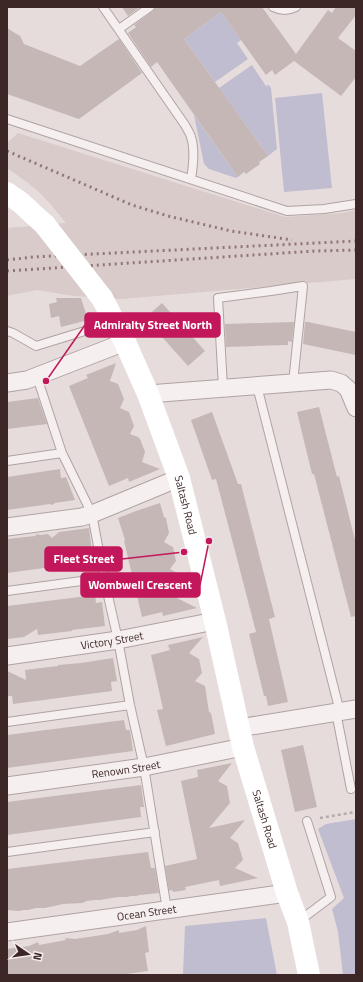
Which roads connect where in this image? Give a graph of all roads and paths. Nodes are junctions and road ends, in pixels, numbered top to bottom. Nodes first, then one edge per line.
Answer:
1 (103, 7) edge
2 (150, 7) edge
3 (273, 7) edge
4 (296, 7) edge
5 (119, 29) junction
6 (7, 119) edge
7 (191, 179) junction
8 (7, 193) edge
9 (356, 204) edge
10 (114, 322) junction
11 (7, 331) edge
12 (124, 342) junction
13 (37, 377) junction
14 (7, 383) edge
15 (293, 383) junction
16 (257, 386) junction
17 (223, 388) junction
18 (148, 394) junction
19 (356, 408) edge
20 (62, 453) junction
21 (7, 461) edge
22 (179, 478) junction
23 (92, 514) junction
24 (7, 527) edge
25 (104, 578) junction
26 (7, 591) edge
27 (215, 621) junction
28 (118, 640) junction
29 (7, 656) edge
30 (130, 705) junction
31 (344, 711) edge
32 (7, 722) edge
33 (241, 738) junction
34 (144, 767) junction
35 (7, 786) edge
36 (351, 789) dead end
37 (356, 812) edge
38 (307, 821) joint
39 (154, 832) junction
40 (7, 852) edge
41 (287, 893) junction
42 (167, 910) junction
43 (298, 922) junction
44 (7, 932) edge
45 (310, 975) edge

1 - 5 lane
2 - 5 lane
3 - 4 lane
5 - 7 lane
6 - 7 lane
7 - 9 lane
8 - 10 main road, Saltash Road, bridge
10 - 11 lane
10 - 12 main road, Saltash Road
12 - 13 street
12 - 18 main road, Saltash Road
13 - 14 street
13 - 20 lane
15 - 16 street
15 - 17 lane
15 - 19 street
16 - 17 street
16 - 31 lane
17 - 18 street
18 - 22 main road, Saltash Road
20 - 21 lane
20 - 23 lane
22 - 23 street
22 - 27 main road, Saltash Road
23 - 24 street
23 - 25 lane
25 - 26 lane
25 - 28 lane
27 - 28 street, Victory Street
27 - 33 main road, Saltash Road
28 - 29 street, Victory Street
28 - 30 lane
30 - 32 lane
30 - 34 lane
31 - 33 street, Renown Street
31 - 36 lane
33 - 34 street, Renown Street
33 - 41 main road, Saltash Road
34 - 35 street, Renown Street
34 - 39 lane
37 - 38 path
38 - 43 lane
39 - 40 lane
39 - 42 lane
41 - 42 street, Ocean Street
41 - 43 main road, Saltash Road
42 - 44 street, Ocean Street
43 - 45 main road, Saltash Road

